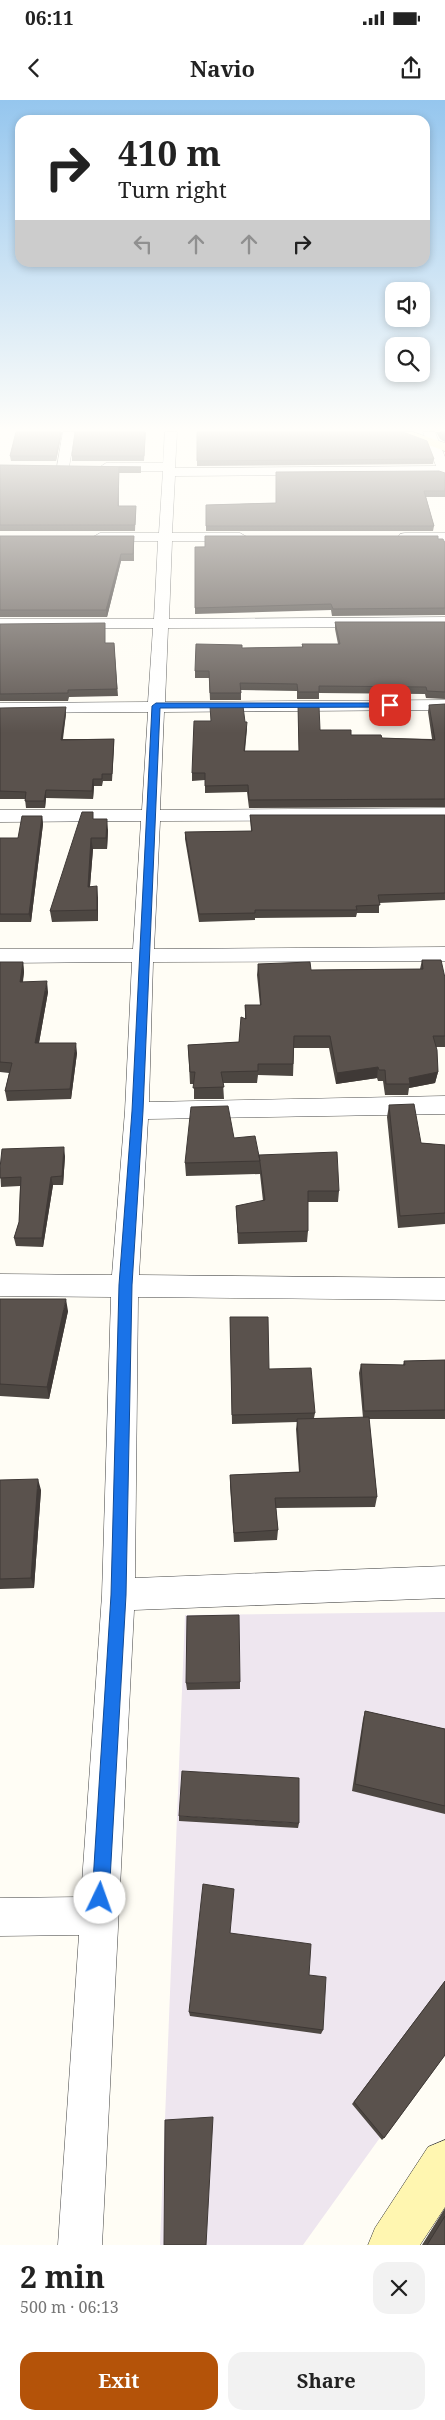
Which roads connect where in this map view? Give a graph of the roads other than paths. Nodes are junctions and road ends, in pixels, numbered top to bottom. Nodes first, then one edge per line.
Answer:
1 (166, 532) edge
2 (88, 537) edge
3 (166, 537) junction
4 (256, 537) edge
5 (395, 537) edge
6 (445, 537) edge
7 (445, 622) edge
8 (161, 623) junction
9 (0, 624) edge
10 (445, 705) edge
11 (156, 706) junction
12 (0, 708) edge
13 (445, 814) edge
14 (150, 815) junction
15 (0, 816) edge
16 (445, 954) edge
17 (0, 956) edge
18 (143, 956) junction
19 (445, 1105) edge
20 (138, 1111) junction
21 (0, 1285) edge
22 (126, 1285) junction
23 (445, 1289) edge
24 (445, 1582) edge
25 (118, 1595) junction
26 (99, 1916) junction
27 (0, 1917) edge
28 (445, 2164) edge
29 (80, 2245) edge
30 (392, 2245) edge

1 - 3 street
2 - 3 street
3 - 4 street
3 - 8 street
5 - 6 street
7 - 8 street
8 - 9 street
8 - 11 street
10 - 11 street
11 - 12 street
11 - 14 street
13 - 14 street
14 - 15 street
14 - 18 street
16 - 18 street
17 - 18 street
18 - 20 street
19 - 20 street
20 - 22 street
21 - 22 street
22 - 23 street
22 - 25 street
24 - 25 street
25 - 26 street
26 - 27 street
26 - 29 street
28 - 30 street

